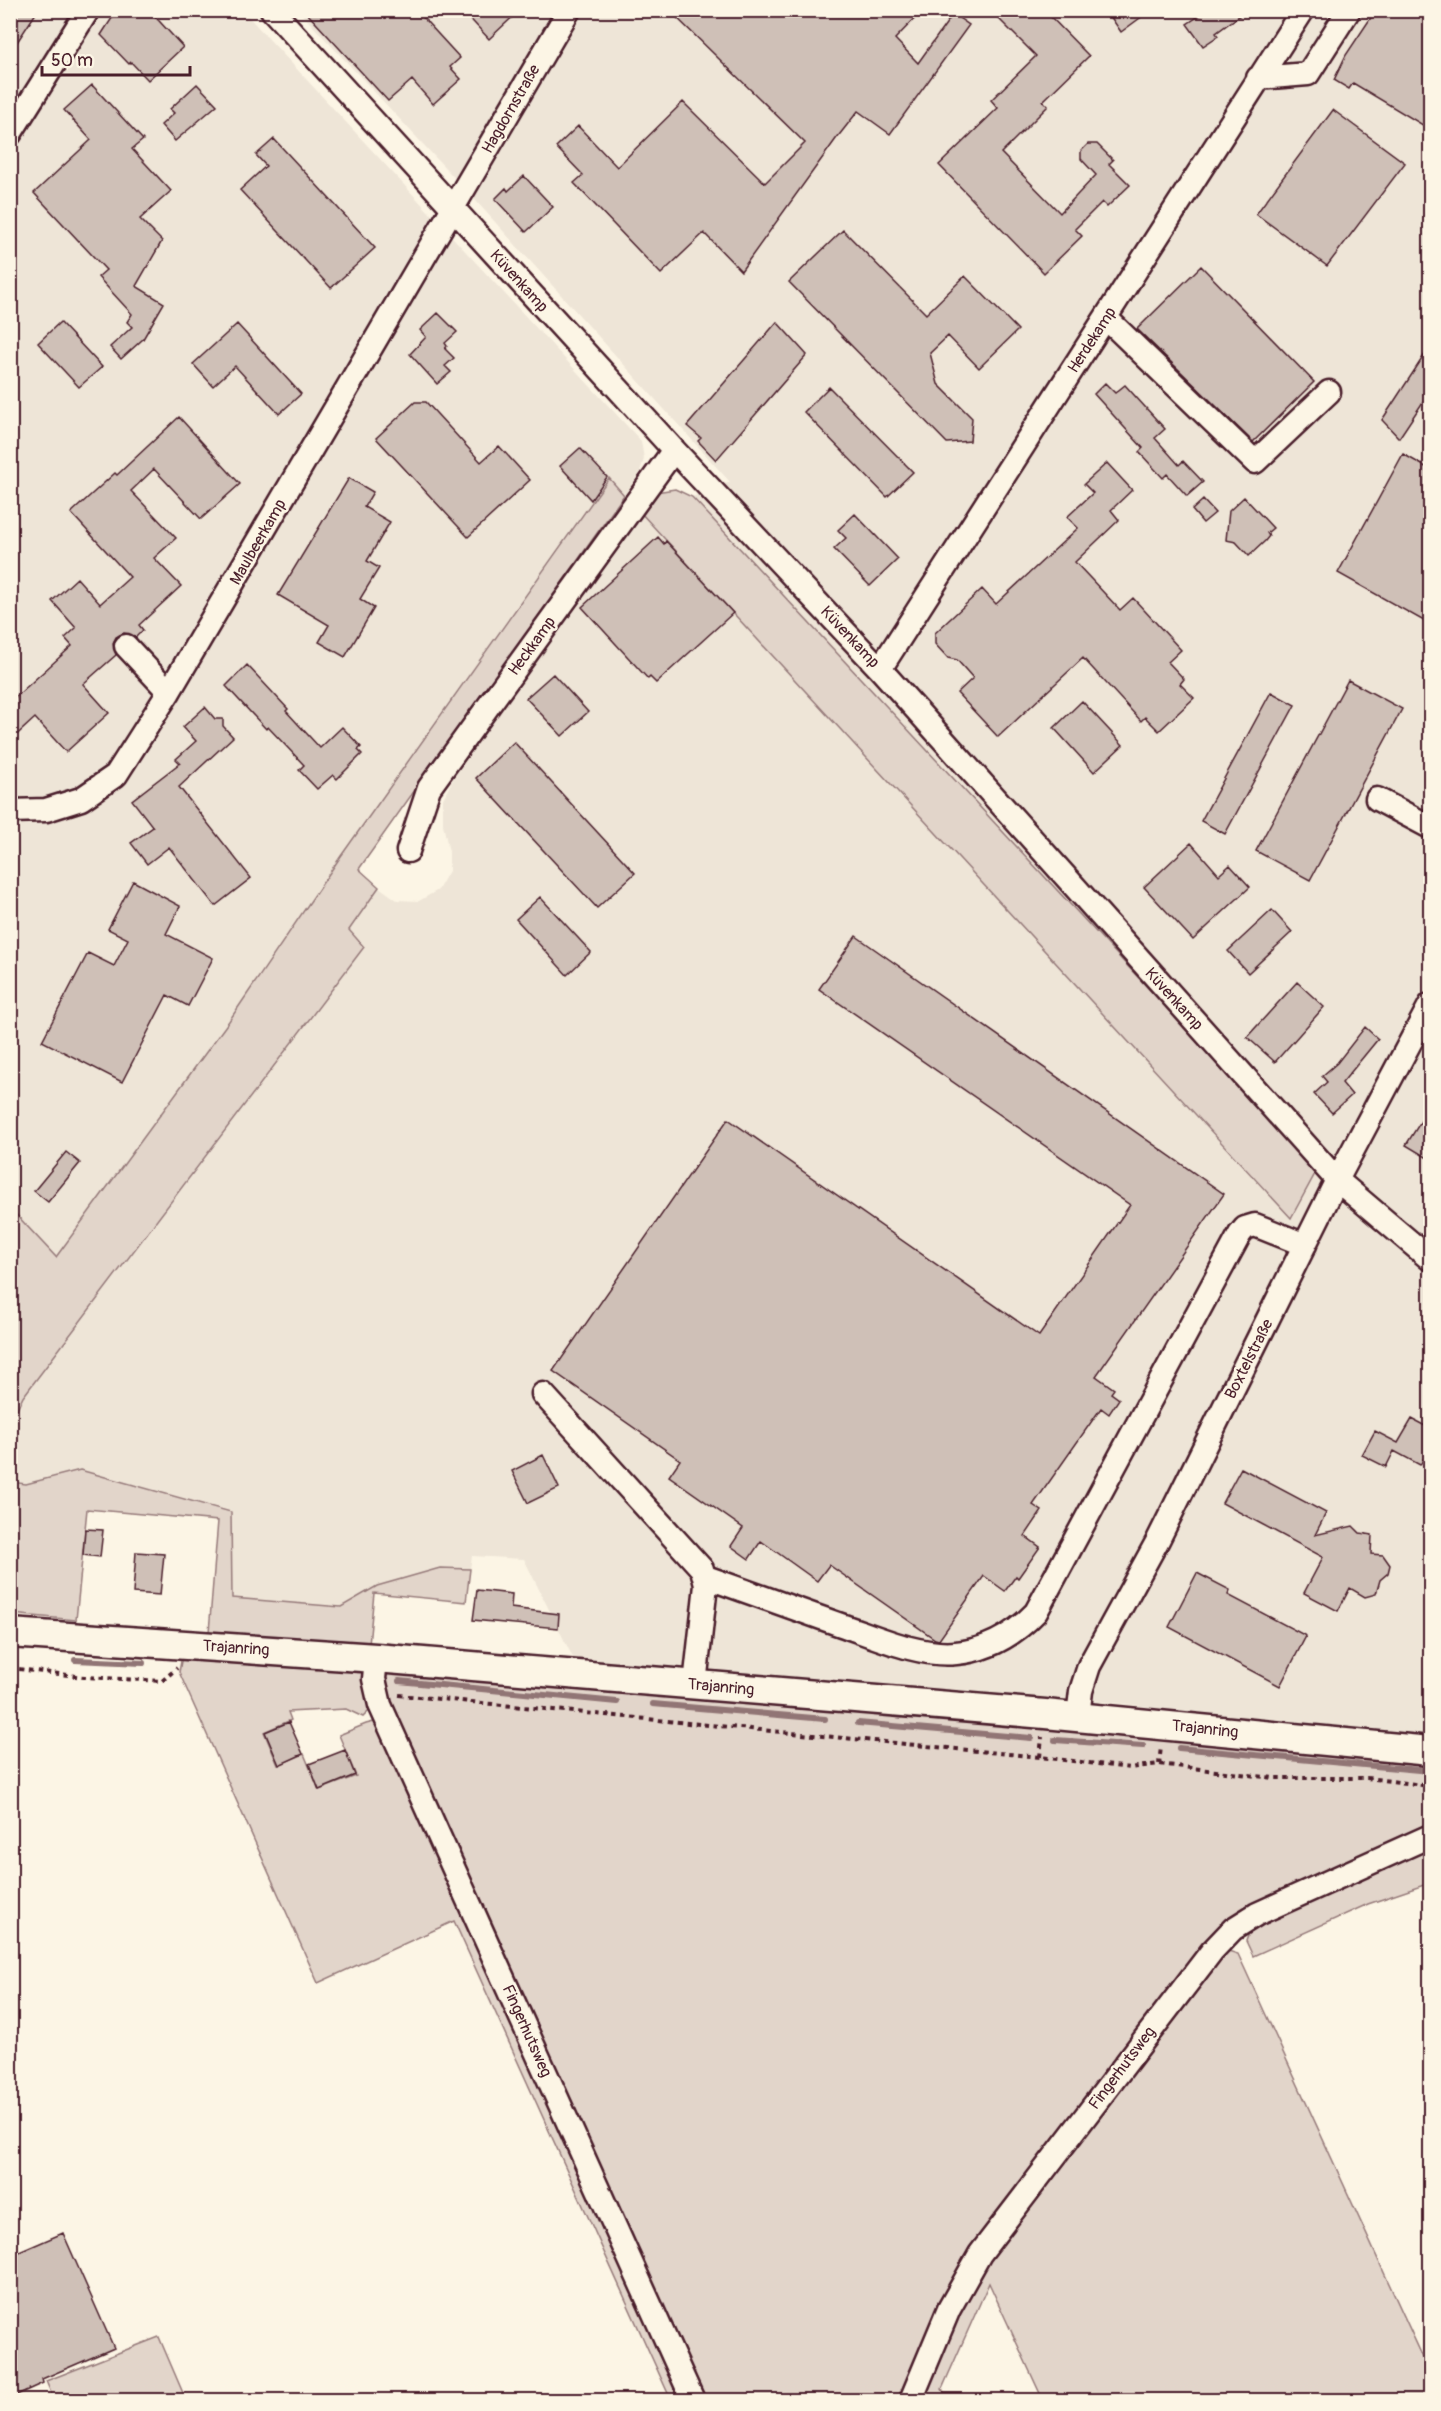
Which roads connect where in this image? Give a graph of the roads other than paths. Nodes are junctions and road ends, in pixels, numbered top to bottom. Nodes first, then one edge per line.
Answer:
1 (88, 10) edge
2 (272, 10) edge
3 (569, 10) edge
4 (1303, 10) edge
5 (1349, 10) edge
6 (1258, 78) junction
7 (10, 134) edge
8 (454, 208) junction
9 (1106, 318) junction
10 (1329, 392) dead end
11 (674, 450) junction
12 (126, 646) dead end
13 (880, 669) junction
14 (169, 693) junction
15 (1377, 799) dead end
16 (10, 811) edge
17 (1431, 827) edge
18 (408, 850) dead end
19 (1431, 1005) edge
20 (1337, 1180) junction
21 (1305, 1245) junction
22 (1431, 1259) edge
23 (543, 1394) dead end
24 (706, 1577) junction
25 (10, 1633) edge
26 (375, 1668) junction
27 (694, 1684) junction
28 (1078, 1717) junction
29 (1431, 1751) edge
30 (1431, 1836) edge
31 (693, 2400) edge
32 (911, 2400) edge

1 - 7 street
2 - 8 street, Küvenkamp
3 - 8 street, Hagdornstraße
4 - 6 street, Herdekamp
5 - 6 street
6 - 9 street, Herdekamp
8 - 11 street, Küvenkamp
8 - 14 street, Maulbeerkamp
9 - 10 street
9 - 13 street, Herdekamp
11 - 13 street, Küvenkamp
11 - 18 street, Heckkamp
12 - 14 street
13 - 20 street, Küvenkamp
14 - 16 street, Maulbeerkamp
15 - 17 street
19 - 20 street, Boxtelstraße
20 - 21 street, Boxtelstraße
20 - 22 street, Küvenkamp
21 - 24 street
21 - 28 street, Boxtelstraße
23 - 24 street
24 - 27 street
25 - 26 main road, Trajanring
26 - 27 main road, Trajanring
26 - 31 street, Fingerhutsweg
27 - 28 main road, Trajanring
28 - 29 main road, Trajanring
30 - 32 street, Fingerhutsweg

